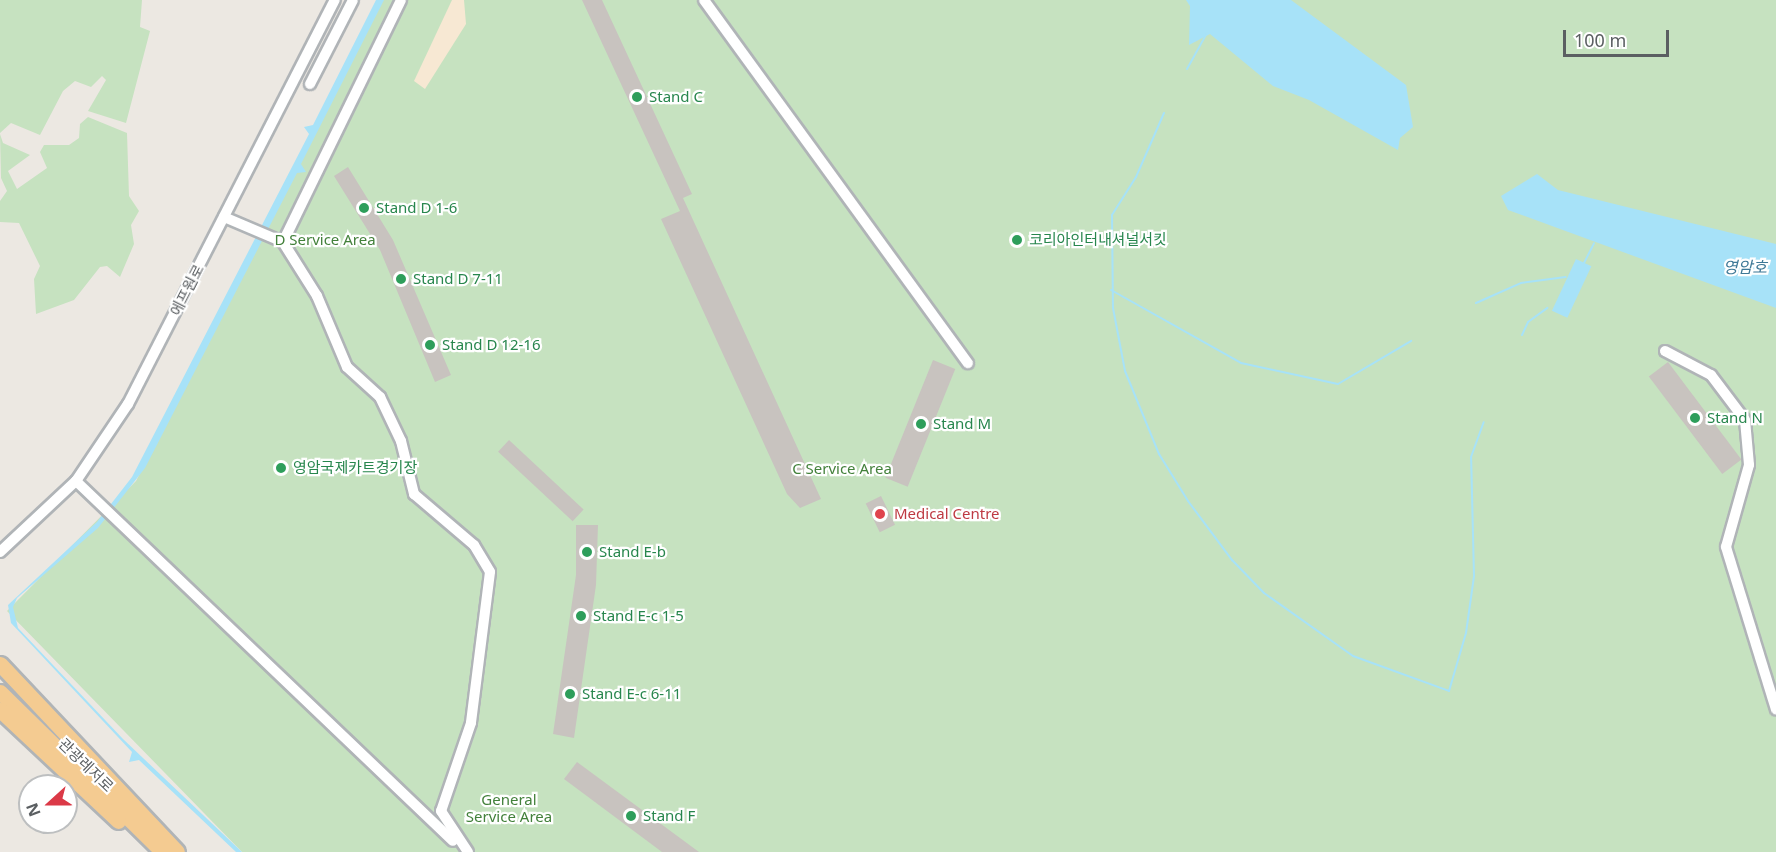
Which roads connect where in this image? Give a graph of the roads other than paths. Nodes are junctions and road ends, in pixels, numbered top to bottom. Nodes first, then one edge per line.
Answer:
1 (335, 0) edge
2 (353, 0) edge
3 (401, 0) edge
4 (704, 0) edge
5 (310, 84) dead end
6 (224, 216) junction
7 (283, 242) junction
8 (1665, 351) dead end
9 (968, 363) dead end
10 (76, 481) junction
11 (0, 552) edge
12 (0, 664) edge
13 (0, 674) edge
14 (0, 692) edge
15 (0, 710) edge
16 (1776, 710) edge
17 (442, 801) junction
18 (422, 816) junction
19 (161, 852) edge
20 (177, 852) edge
21 (467, 852) edge

1 - 6 street, 에프원로
2 - 5 street
3 - 7 street
4 - 9 street
6 - 7 street
6 - 10 street, 에프원로
7 - 17 street
8 - 16 street
10 - 11 street, 에프원로
10 - 18 street
12 - 20 highway
13 - 20 highway, 관광레저로
14 - 19 highway, 관광레저로
15 - 19 highway
17 - 18 street
17 - 21 street
18 - 21 street

